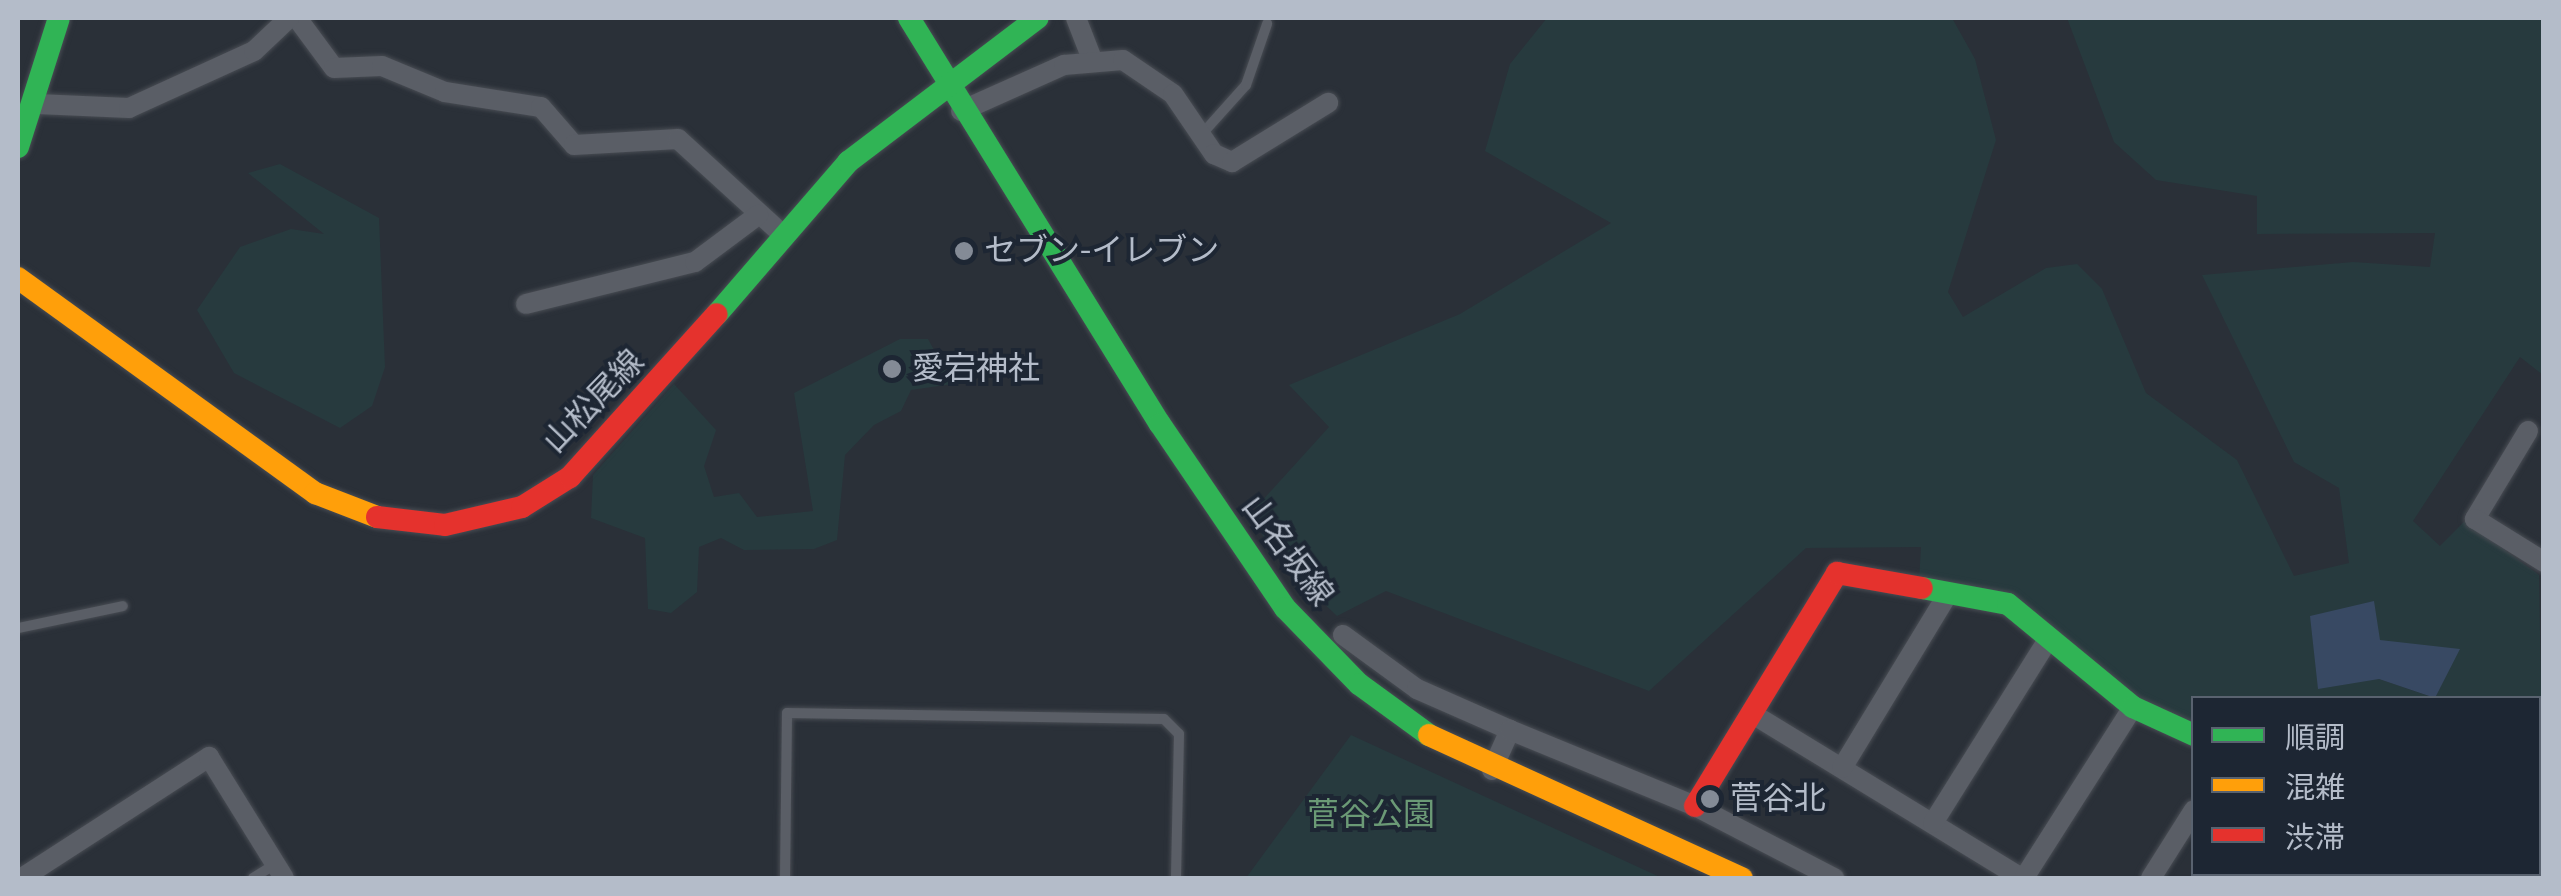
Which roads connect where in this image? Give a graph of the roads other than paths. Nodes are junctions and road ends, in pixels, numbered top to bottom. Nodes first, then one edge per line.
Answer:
1 (60, 18) edge
2 (289, 18) edge
3 (298, 18) edge
4 (909, 18) edge
5 (1038, 18) edge
6 (1076, 18) edge
7 (1268, 24) dead end
8 (1092, 58) junction
9 (948, 82) junction
10 (1328, 102) dead end
11 (36, 104) junction
12 (961, 110) junction
13 (1202, 134) junction
14 (18, 146) edge
15 (758, 214) junction
16 (782, 234) junction
17 (18, 278) edge
18 (526, 304) dead end
19 (2528, 431) dead end
20 (2543, 563) edge
21 (1948, 594) junction
22 (124, 606) dead end
23 (18, 628) edge
24 (1343, 635) dead end
25 (2049, 638) junction
26 (2133, 706) junction
27 (1751, 713) junction
28 (1510, 730) junction
29 (2191, 734) edge
30 (1842, 768) junction
31 (1492, 770) junction
32 (1696, 806) junction
33 (2191, 815) edge
34 (1933, 824) junction
35 (280, 871) edge
36 (22, 878) edge
37 (253, 878) edge
38 (785, 878) edge
39 (1176, 878) edge
40 (1742, 878) edge
41 (1834, 878) edge
42 (2023, 878) edge
43 (2151, 878) edge

1 - 11 main road
2 - 11 street
3 - 15 street
4 - 9 main road, 山名坂線
5 - 9 main road, 山松尾線
6 - 8 street
7 - 13 lane
8 - 12 street
8 - 13 street
9 - 12 main road, 山名坂線
9 - 16 main road, 山松尾線
10 - 13 street
11 - 14 main road
12 - 31 main road, 山名坂線
15 - 16 street
15 - 18 street
16 - 17 main road, 山松尾線
19 - 20 street
21 - 25 main road
21 - 27 main road
21 - 30 street
22 - 23 lane
24 - 28 street
25 - 26 main road
25 - 34 street
26 - 29 main road
26 - 42 street
27 - 30 street
27 - 32 main road
28 - 31 street
28 - 32 street
30 - 34 street
31 - 40 main road, 山名坂線
32 - 41 street
33 - 43 street
34 - 42 street
35 - 36 street
35 - 37 lane
38 - 39 lane

